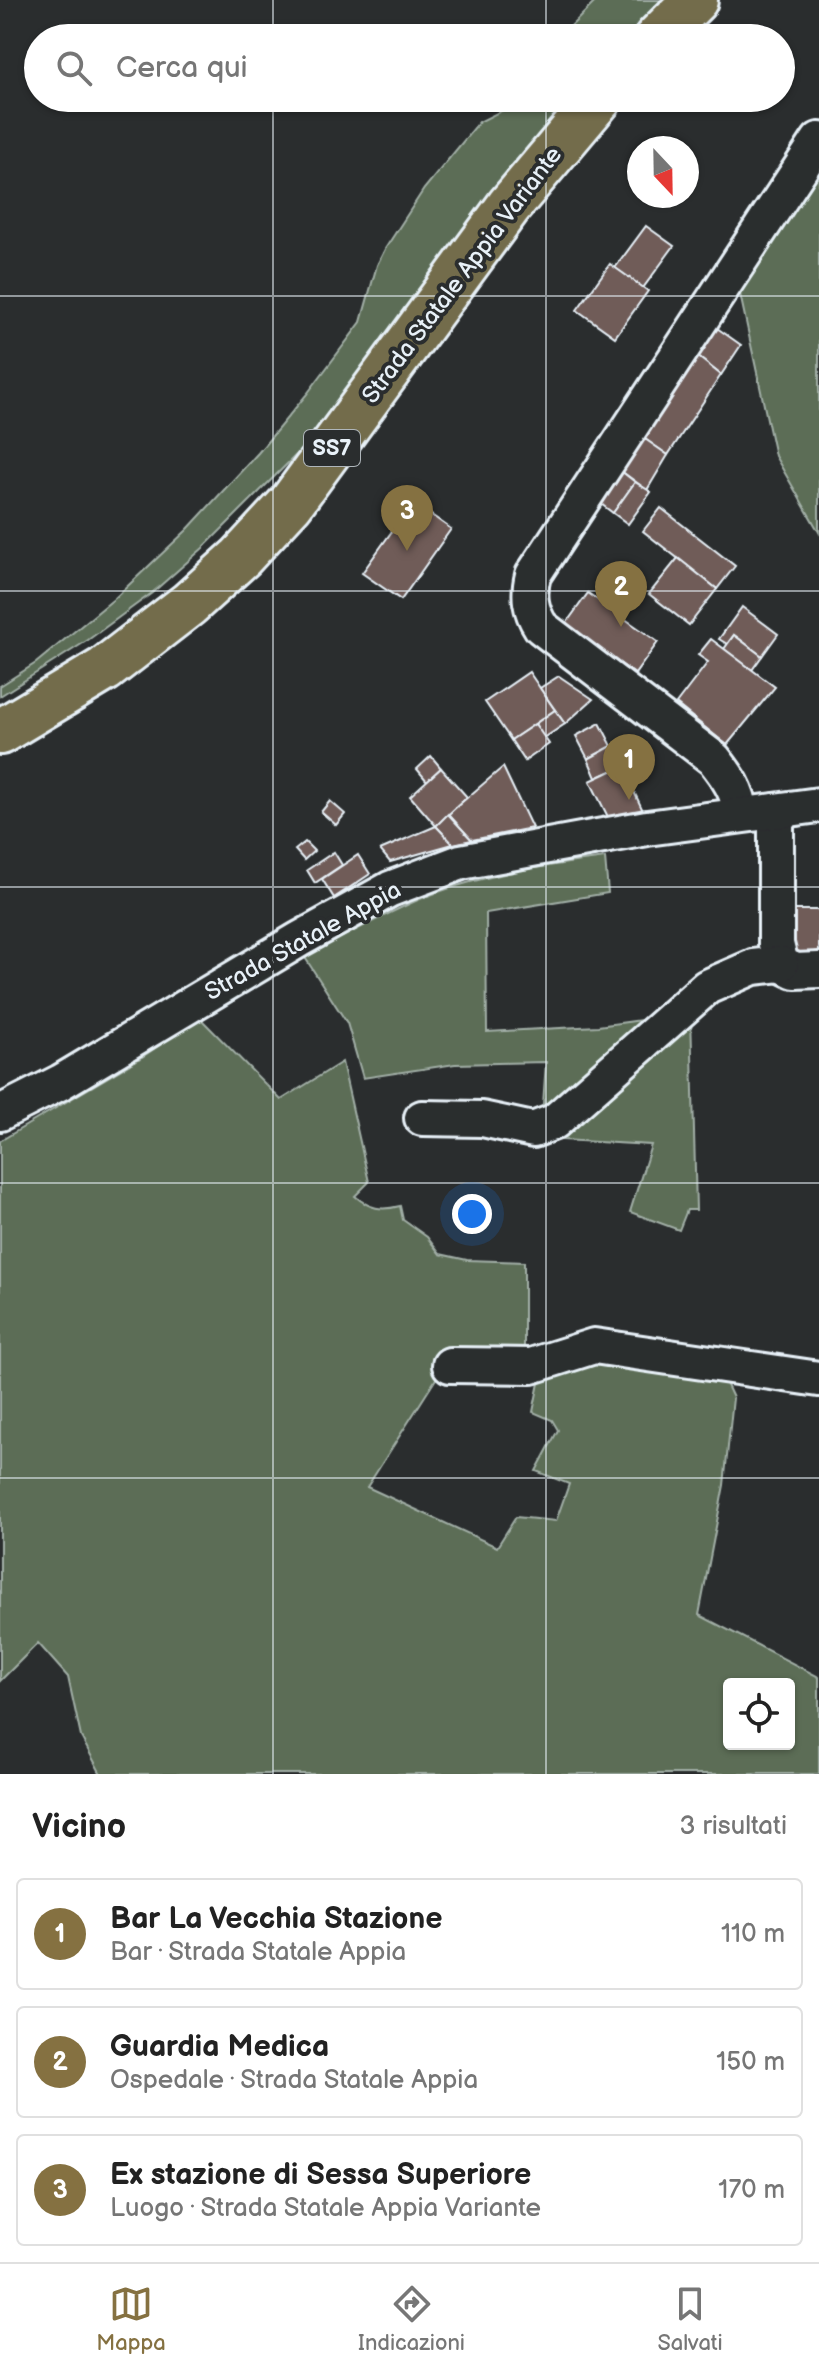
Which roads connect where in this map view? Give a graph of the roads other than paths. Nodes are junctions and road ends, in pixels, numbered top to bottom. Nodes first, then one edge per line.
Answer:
1 (695, 0) edge
2 (671, 24) edge
3 (588, 112) edge
4 (819, 140) edge
5 (0, 732) edge
6 (819, 805) edge
7 (776, 811) junction
8 (741, 814) junction
9 (781, 964) junction
10 (819, 970) edge
11 (0, 1113) edge
12 (422, 1118) dead end
13 (450, 1365) dead end
14 (819, 1379) edge

1 - 2 main road
3 - 5 main road, Strada Statale Appia Variante / SS7
4 - 8 street
6 - 7 street, Strada Statale Appia
7 - 8 street, Strada Statale Appia
7 - 9 street
8 - 11 street, Strada Statale Appia
9 - 10 street
9 - 12 street
13 - 14 street

